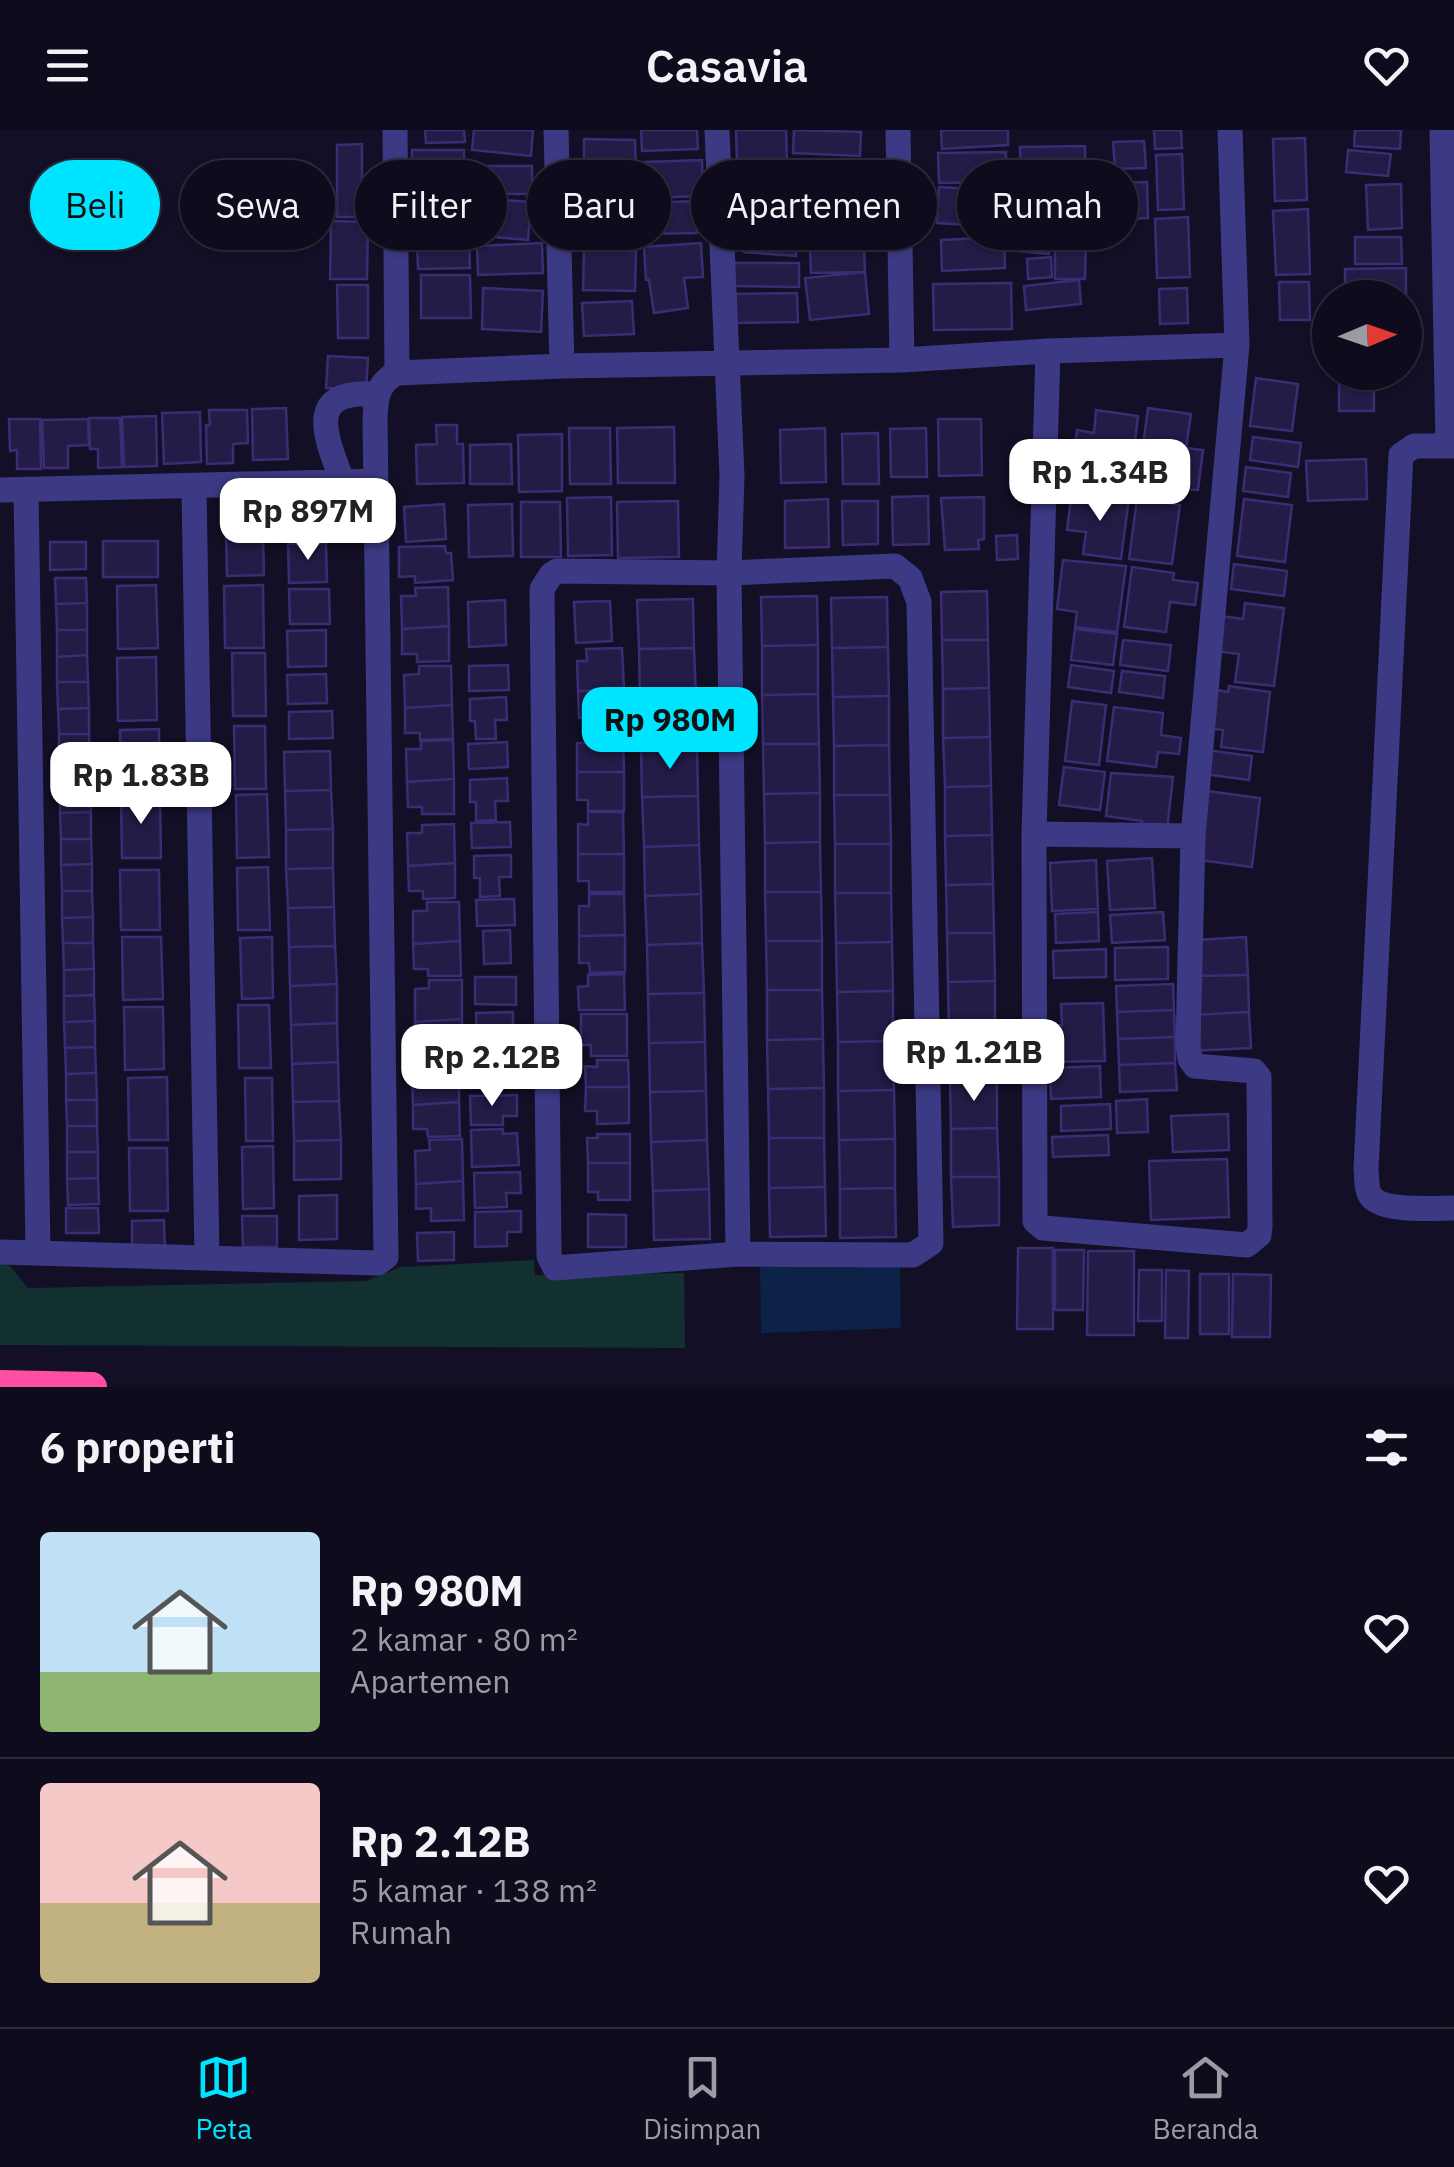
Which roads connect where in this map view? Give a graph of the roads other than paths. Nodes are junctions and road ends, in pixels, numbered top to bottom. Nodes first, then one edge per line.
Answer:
1 (396, 130) edge
2 (556, 130) edge
3 (716, 130) edge
4 (898, 130) edge
5 (1230, 130) edge
6 (1442, 130) edge
7 (1237, 345) junction
8 (1048, 351) junction
9 (902, 360) junction
10 (562, 366) junction
11 (728, 366) junction
12 (397, 373) junction
13 (376, 394) junction
14 (1451, 446) edge
15 (376, 481) junction
16 (343, 483) junction
17 (194, 488) junction
18 (0, 490) edge
19 (26, 491) junction
20 (729, 573) junction
21 (1034, 834) junction
22 (1193, 836) junction
23 (1454, 1208) edge
24 (0, 1252) edge
25 (38, 1252) junction
26 (738, 1254) junction
27 (207, 1258) junction
28 (0, 1385) edge
29 (92, 1387) edge

1 - 12 street
2 - 10 street
3 - 11 street
4 - 9 street
5 - 7 street
6 - 14 street
7 - 8 street
7 - 22 street
8 - 9 street
8 - 21 street
9 - 11 street
10 - 11 street
10 - 12 street
11 - 20 street
12 - 13 street
13 - 15 street
13 - 16 street
14 - 23 street
15 - 16 street
15 - 27 street
16 - 17 street
17 - 19 street
17 - 27 street
18 - 19 street
19 - 25 street
20 - 26 street
20 - 26 street
20 - 26 street
21 - 22 street
21 - 22 street
24 - 25 street
25 - 27 street
28 - 29 highway

